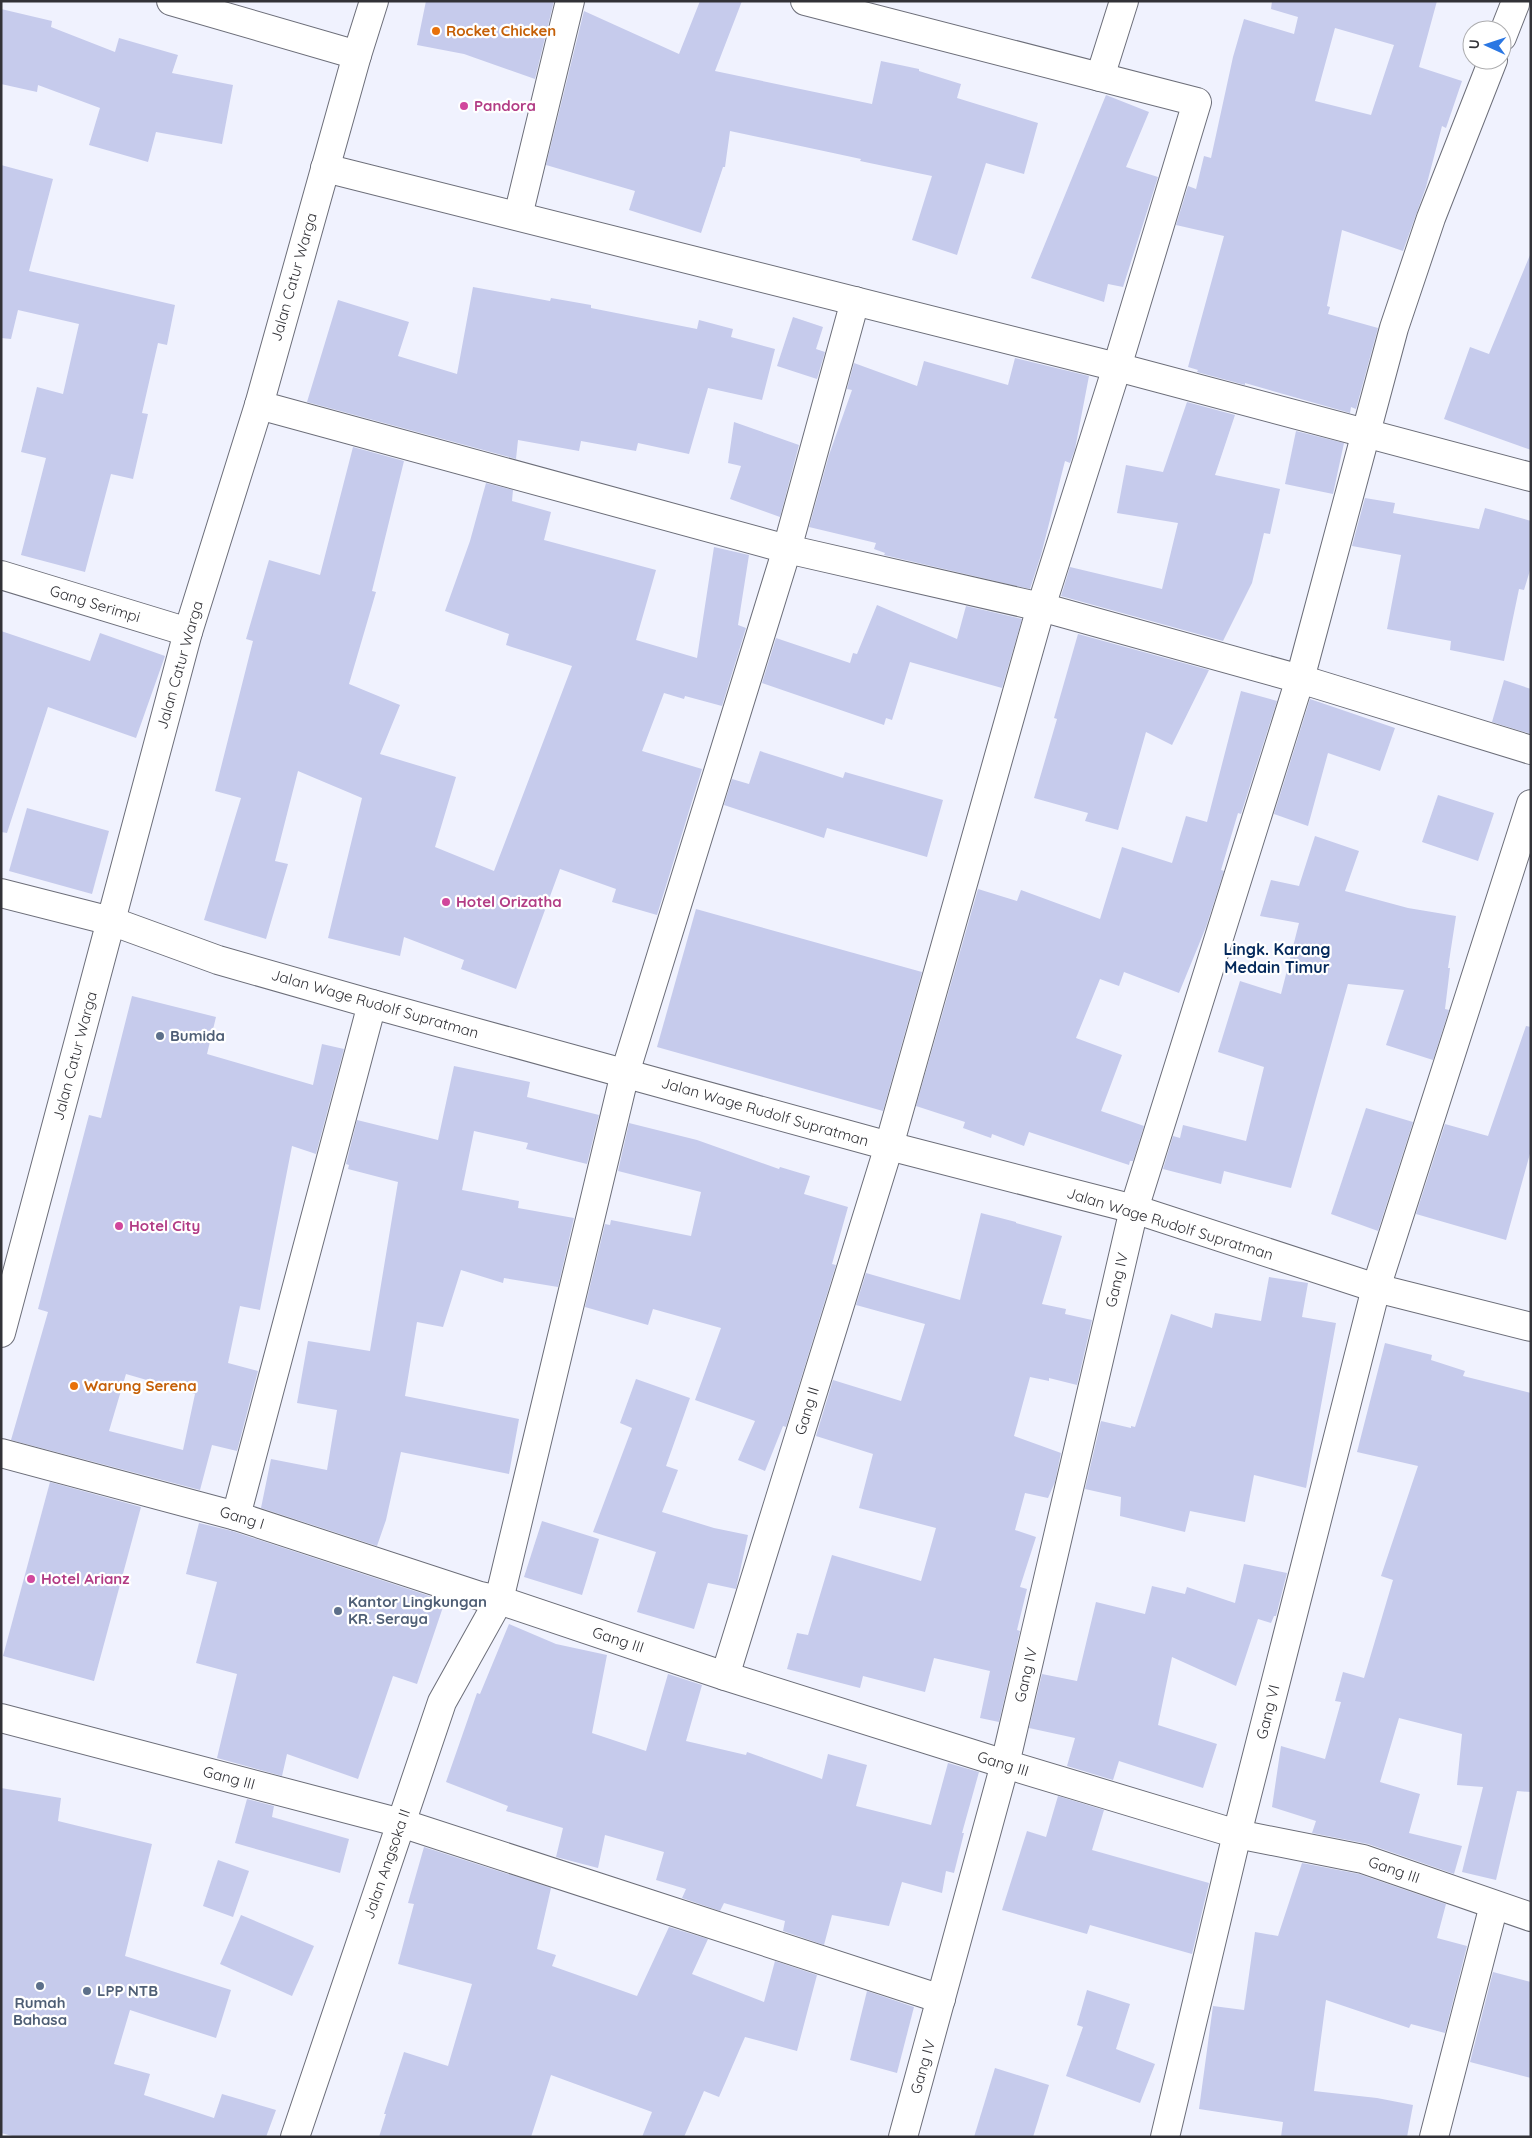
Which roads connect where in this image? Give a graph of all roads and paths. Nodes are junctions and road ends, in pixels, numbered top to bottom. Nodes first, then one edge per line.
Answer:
1 (171, 1) edge
2 (374, 1) edge
3 (570, 1) edge
4 (805, 1) edge
5 (1124, 1) edge
6 (1515, 4) dead end
7 (1509, 20) edge
8 (357, 55) junction
9 (1489, 70) edge
10 (1100, 78) junction
11 (324, 168) junction
12 (518, 216) junction
13 (855, 301) junction
14 (1117, 367) junction
15 (259, 405) junction
16 (1365, 432) junction
17 (1531, 477) edge
18 (787, 549) junction
19 (1, 575) edge
20 (1041, 607) junction
21 (188, 632) junction
22 (1300, 679) junction
23 (1531, 750) edge
24 (1531, 804) edge
25 (1, 893) edge
26 (112, 921) junction
27 (372, 1004) junction
28 (625, 1073) junction
29 (888, 1146) junction
30 (1134, 1209) junction
31 (1376, 1288) junction
32 (1531, 1326) edge
33 (1, 1333) edge
34 (1, 1453) edge
35 (236, 1516) junction
36 (489, 1598) junction
37 (725, 1676) junction
38 (1, 1718) edge
39 (1005, 1764) junction
40 (401, 1823) junction
41 (1237, 1834) junction
42 (1494, 1905) junction
43 (1531, 1917) edge
44 (941, 1999) junction
45 (295, 2137) edge
46 (903, 2137) edge
47 (1165, 2137) edge
48 (1434, 2137) edge

1 - 8 street
2 - 8 street, Jalan Catur Warga
3 - 12 street
4 - 10 street
5 - 10 street
6 - 7 street
8 - 11 street, Jalan Catur Warga
9 - 16 street, Gang IV
10 - 14 street, Gang II
11 - 12 street
11 - 15 street, Jalan Catur Warga
12 - 13 street
13 - 14 street
13 - 18 street, Jalan Angsoka II
14 - 16 street
14 - 20 street, Gang II
15 - 18 street
15 - 21 street, Jalan Catur Warga
16 - 17 street
16 - 22 street, Gang IV
18 - 20 street
18 - 28 street, Jalan Angsoka II
19 - 21 street, Gang Serimpi
20 - 22 street
20 - 29 street, Gang II
21 - 26 street, Jalan Catur Warga
22 - 23 street
22 - 30 street, Gang IV
24 - 31 street, Gang VI
25 - 26 street, Jalan Wage Rudolf Supratman
26 - 27 street, Jalan Wage Rudolf Supratman
26 - 33 street, Jalan Catur Warga
27 - 28 street, Jalan Wage Rudolf Supratman
27 - 35 street
28 - 29 street, Jalan Wage Rudolf Supratman
28 - 36 street, Jalan Angsoka II
29 - 30 street, Jalan Wage Rudolf Supratman
29 - 37 street, Gang II
30 - 31 street, Jalan Wage Rudolf Supratman
30 - 39 street, Gang IV
31 - 32 street, Jalan Wage Rudolf Supratman
31 - 41 street, Gang VI
34 - 35 street, Gang I
35 - 36 street, Gang I
36 - 37 street, Gang III
36 - 40 street, Jalan Angsoka II
37 - 39 street, Gang III
38 - 40 street, Gang III
39 - 41 street, Gang III
39 - 44 street, Gang IV
40 - 44 street, Gang III
40 - 45 street, Jalan Angsoka II
41 - 42 street, Gang III
41 - 47 street, Gang VI
42 - 43 street, Gang III
42 - 48 street
44 - 46 street, Gang IV

